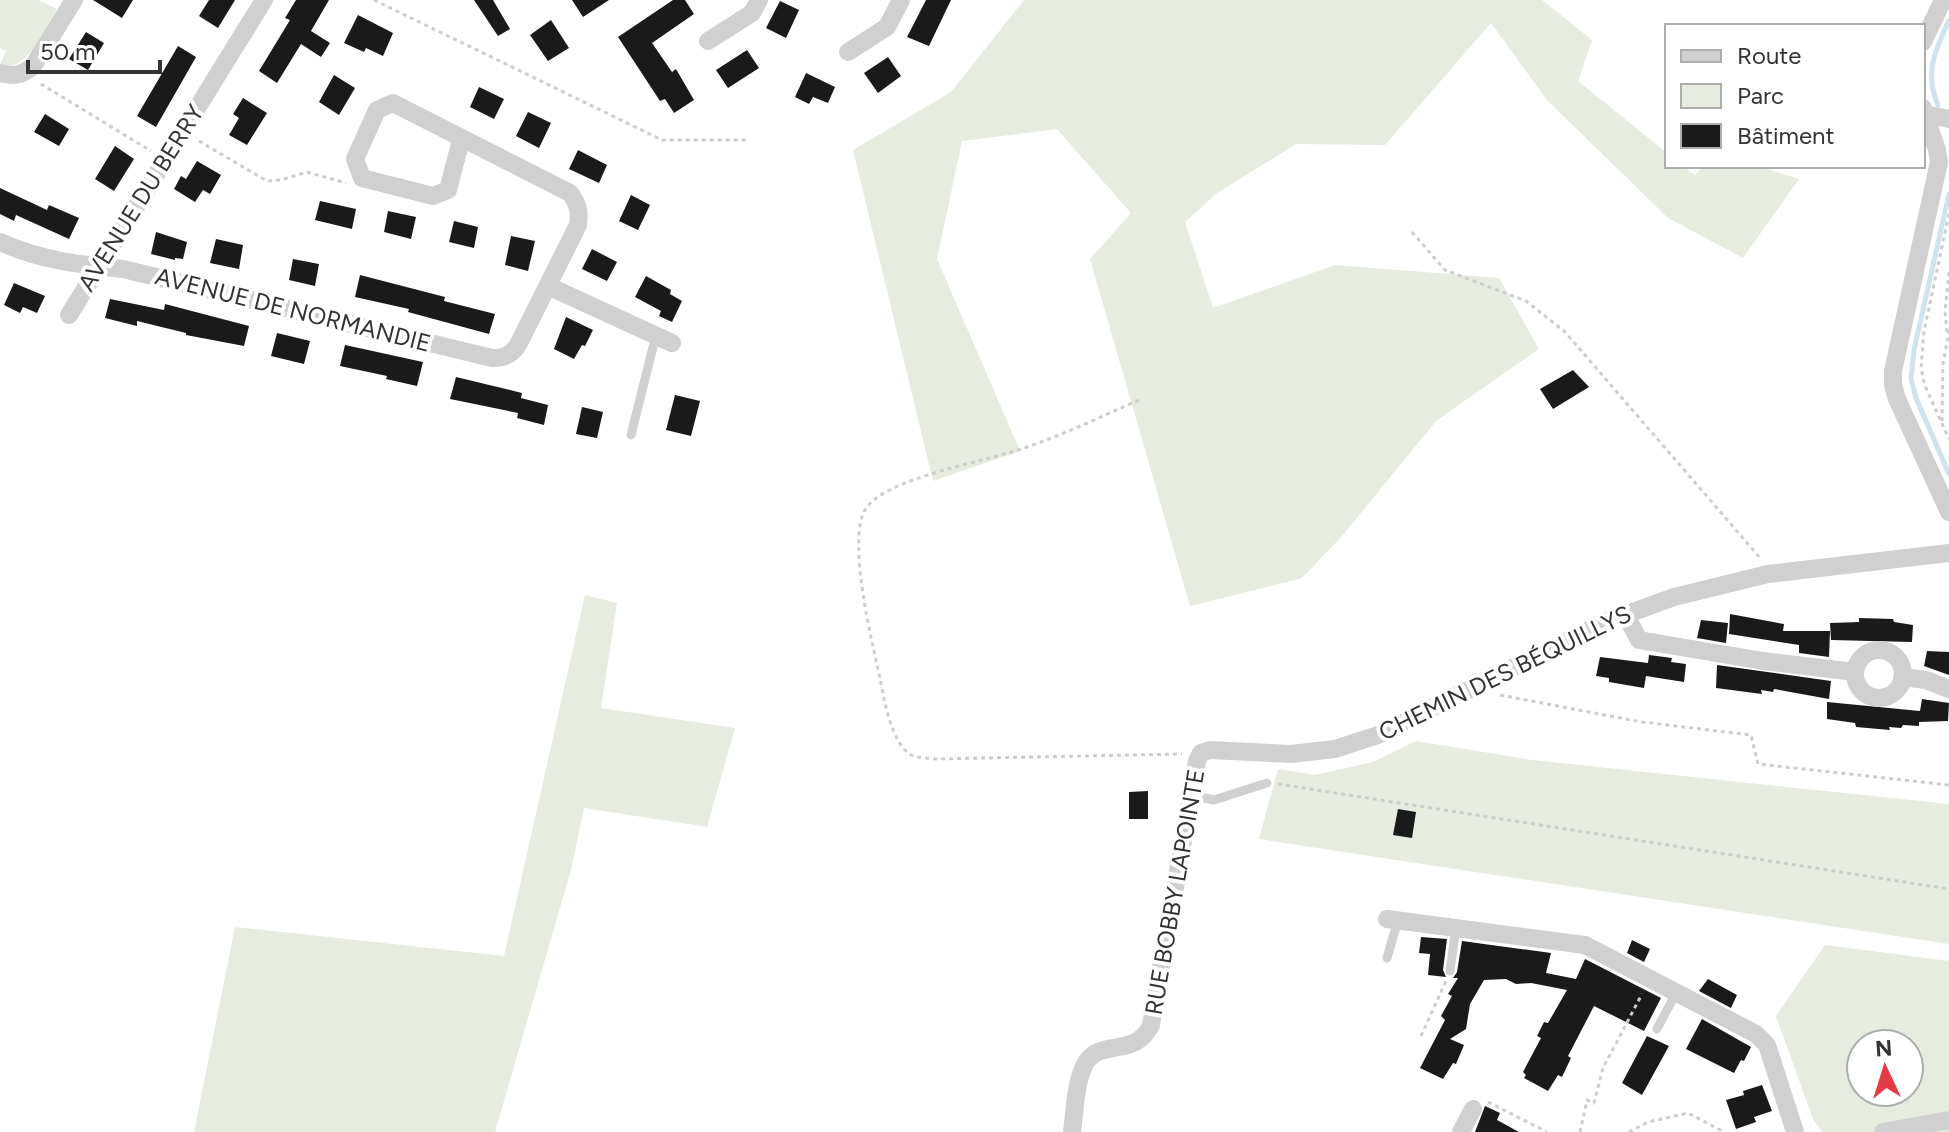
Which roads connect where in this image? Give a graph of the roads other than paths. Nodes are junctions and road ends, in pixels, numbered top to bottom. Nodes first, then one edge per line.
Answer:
1 (74, 0) edge
2 (264, 0) edge
3 (759, 0) edge
4 (901, 0) edge
5 (1943, 0) edge
6 (1925, 38) edge
7 (708, 41) dead end
8 (848, 52) dead end
9 (0, 73) edge
10 (1925, 111) edge
11 (1925, 114) edge
12 (1949, 119) edge
13 (461, 140) junction
14 (0, 242) edge
15 (99, 267) junction
16 (548, 286) junction
17 (69, 315) dead end
18 (664, 339) joint
19 (631, 435) dead end
20 (1949, 512) edge
21 (1949, 553) edge
22 (1625, 614) junction
23 (1855, 672) junction
24 (1902, 677) junction
25 (1949, 689) edge
26 (1201, 753) joint
27 (1267, 783) road end
28 (1191, 795) junction
29 (1393, 920) joint
30 (1456, 927) junction
31 (1387, 958) dead end
32 (1450, 971) road end
33 (1676, 993) junction
34 (1657, 1029) dead end
35 (1473, 1109) road end
36 (1949, 1120) edge
37 (1072, 1132) edge
38 (1461, 1132) edge
39 (1795, 1132) edge
40 (1883, 1132) edge

1 - 9 street
2 - 15 street, AVENUE DU BERRY
3 - 7 street
4 - 8 street
5 - 6 street
10 - 12 street
11 - 20 street
13 - 13 street
13 - 16 street, AVENUE DE NORMANDIE
14 - 15 street, AVENUE DE NORMANDIE
15 - 16 street, AVENUE DE NORMANDIE
15 - 17 street, AVENUE DU BERRY
16 - 18 street
18 - 19 lane
21 - 22 street, CHEMIN DES BÉQUILLYS
22 - 23 street
22 - 26 street, CHEMIN DES BÉQUILLYS
23 - 24 street
23 - 24 street
24 - 25 street
26 - 28 street, RUE BOBBY LAPOINTE
27 - 28 lane
28 - 37 street, RUE BOBBY LAPOINTE
29 - 30 street
29 - 31 lane
30 - 32 lane
30 - 33 street
33 - 34 lane
33 - 39 street
35 - 38 street
36 - 40 street

